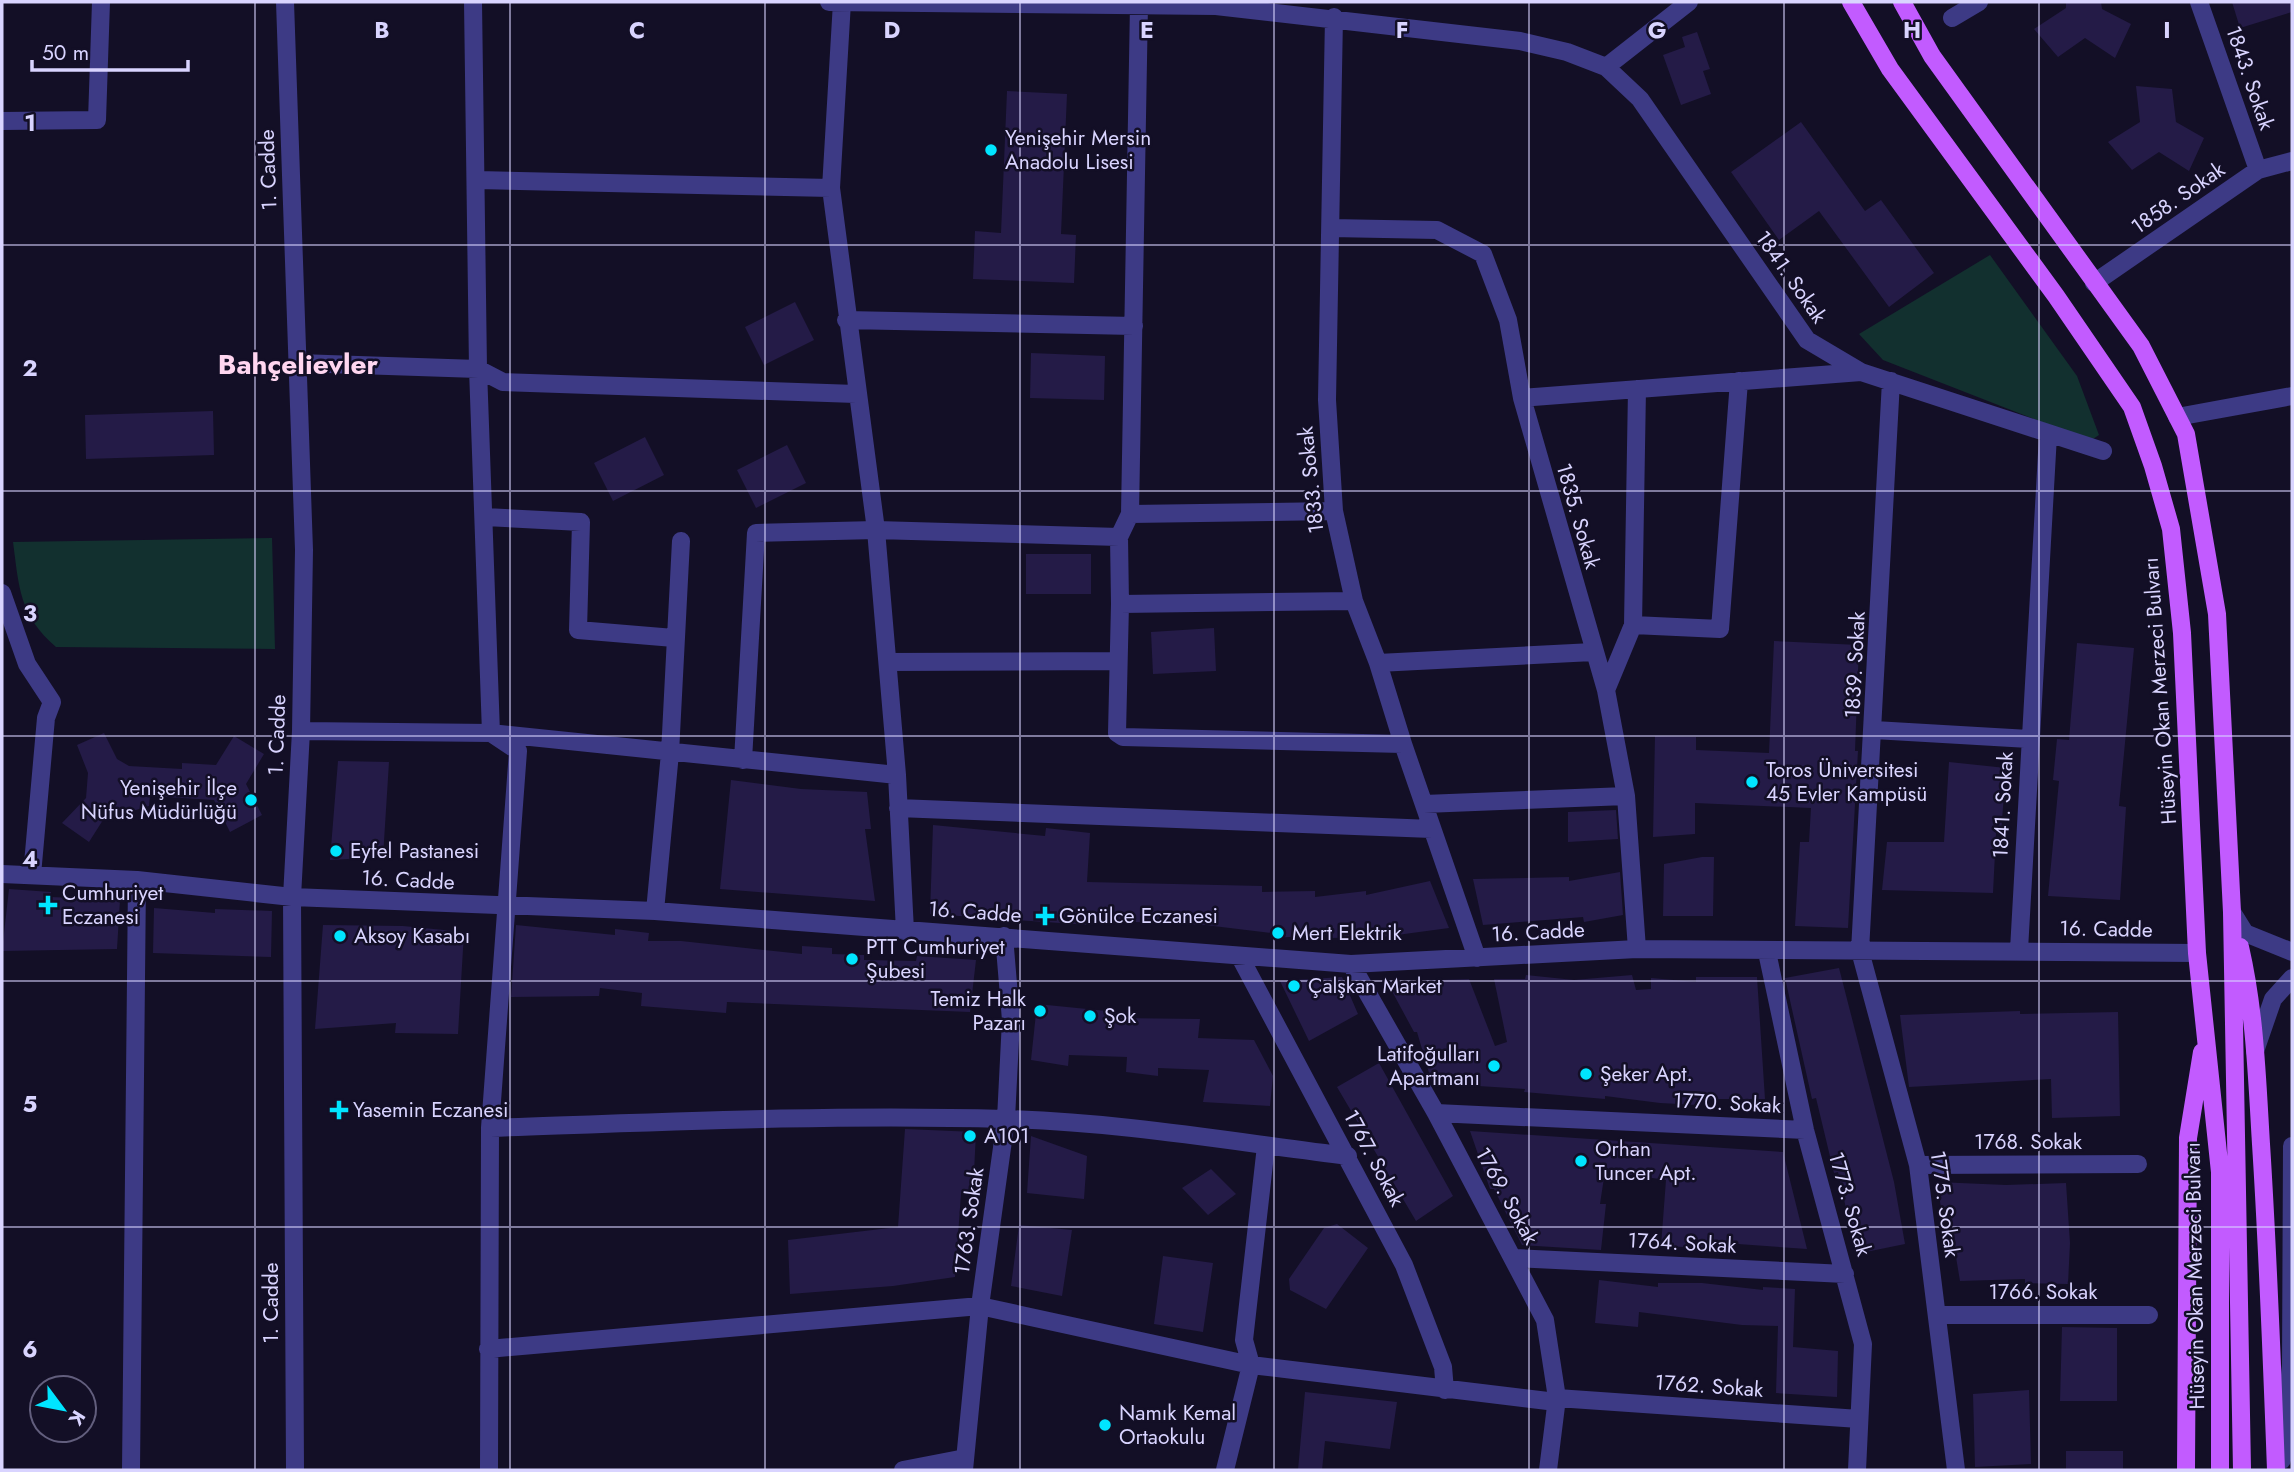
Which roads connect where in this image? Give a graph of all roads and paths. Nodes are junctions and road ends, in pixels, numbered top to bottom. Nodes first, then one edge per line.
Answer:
1 (101, 2) edge
2 (285, 2) edge
3 (473, 2) edge
4 (829, 2) edge
5 (842, 2) edge
6 (1689, 2) edge
7 (1851, 2) edge
8 (1902, 2) edge
9 (1979, 2) edge
10 (2199, 2) edge
11 (1032, 3) edge
12 (1139, 4) junction
13 (1216, 4) edge
14 (1334, 17) junction
15 (1952, 18) dead end
16 (1606, 66) junction
17 (2, 121) edge
18 (2292, 161) edge
19 (2258, 170) junction
20 (477, 180) junction
21 (831, 188) junction
22 (1331, 228) junction
23 (2094, 283) junction
24 (846, 320) junction
25 (1134, 326) junction
26 (298, 363) junction
27 (478, 369) junction
28 (1861, 372) junction
29 (1739, 381) junction
30 (1891, 381) junction
31 (1637, 390) junction
32 (856, 394) junction
33 (2292, 396) edge
34 (1522, 398) junction
35 (2178, 417) junction
36 (2048, 435) junction
37 (2103, 451) dead end
38 (1334, 510) junction
39 (1130, 514) junction
40 (485, 517) junction
41 (876, 530) junction
42 (1119, 537) junction
43 (681, 541) dead end
44 (2, 593) edge
45 (1354, 601) junction
46 (1121, 604) junction
47 (1633, 625) junction
48 (674, 638) junction
49 (1593, 652) junction
50 (1118, 661) junction
51 (888, 662) junction
52 (1378, 663) junction
53 (1606, 690) junction
54 (1874, 730) junction
55 (301, 732) junction
56 (491, 733) junction
57 (2029, 739) junction
58 (1403, 744) junction
59 (670, 753) junction
60 (743, 760) junction
61 (897, 775) junction
62 (1626, 796) junction
63 (1424, 804) junction
64 (898, 808) junction
65 (1432, 829) junction
66 (2, 874) edge
67 (32, 875) junction
68 (137, 880) junction
69 (292, 897) junction
70 (507, 908) junction
71 (655, 911) junction
72 (2232, 912) junction
73 (905, 930) junction
74 (1004, 936) junction
75 (1637, 948) junction
76 (2019, 950) junction
77 (1860, 951) junction
78 (1767, 952) junction
79 (2292, 952) edge
80 (2197, 953) junction
81 (1240, 957) junction
82 (1477, 958) junction
83 (1351, 964) junction
84 (2292, 978) edge
85 (2206, 1028) junction
86 (2255, 1051) junction
87 (1436, 1113) junction
88 (1006, 1119) junction
89 (490, 1128) junction
90 (1805, 1130) junction
91 (1266, 1146) junction
92 (2292, 1146) edge
93 (1348, 1156) junction
94 (2138, 1164) dead end
95 (1918, 1165) junction
96 (1516, 1258) junction
97 (1845, 1274) junction
98 (980, 1306) junction
99 (1937, 1315) junction
100 (2148, 1315) dead end
101 (488, 1349) junction
102 (1251, 1365) junction
103 (1445, 1390) junction
104 (1556, 1400) junction
105 (1859, 1419) junction
106 (964, 1464) edge
107 (131, 1470) edge
108 (295, 1470) edge
109 (489, 1470) edge
110 (903, 1470) edge
111 (1225, 1470) edge
112 (1548, 1470) edge
113 (1857, 1470) edge
114 (1956, 1470) edge
115 (2186, 1470) edge
116 (2220, 1470) edge
117 (2242, 1470) edge
118 (2278, 1470) edge

1 - 17 street
2 - 26 street, 1. Cadde
3 - 20 street
4 - 5 street, 1841. Sokak
5 - 11 street, 1841. Sokak
5 - 21 street
6 - 16 street
7 - 80 main road, Hüseyin Okan Merzeci Bulvarı
8 - 23 main road, Hüseyin Okan Merzeci Bulvarı
9 - 15 street
10 - 19 street, 1843. Sokak
11 - 12 street, 1841. Sokak
12 - 13 street, 1841. Sokak
12 - 25 street
13 - 14 street, 1841. Sokak
14 - 16 street, 1841. Sokak
14 - 22 street, 1833. Sokak
16 - 28 street, 1841. Sokak
18 - 19 street, 1858. Sokak
19 - 23 street, 1858. Sokak
20 - 21 street
20 - 27 street
21 - 24 street
22 - 34 street, 1835. Sokak
22 - 38 street, 1833. Sokak
23 - 35 main road, Hüseyin Okan Merzeci Bulvarı
24 - 25 street
24 - 32 street
25 - 39 street
26 - 27 street
26 - 55 street, 1. Cadde
27 - 32 street
27 - 40 street
28 - 29 street
28 - 30 street, 1841. Sokak
29 - 31 street
29 - 47 street
30 - 36 street, 1841. Sokak
30 - 54 street, 1839. Sokak
31 - 34 street
31 - 47 street
32 - 41 street
33 - 35 street
34 - 49 street, 1835. Sokak
35 - 72 main road, Hüseyin Okan Merzeci Bulvarı
36 - 37 street
36 - 57 street, 1841. Sokak
38 - 39 street
38 - 45 street, 1833. Sokak
39 - 42 street
40 - 48 street
40 - 56 street
41 - 42 street
41 - 51 street
41 - 60 street
42 - 46 street
43 - 48 street
44 - 67 street
45 - 46 street
45 - 52 street, 1833. Sokak
46 - 50 street
47 - 53 street
48 - 59 street
49 - 52 street
49 - 53 street, 1835. Sokak
50 - 51 street
50 - 58 street
51 - 61 street
52 - 58 street, 1833. Sokak
53 - 62 street, 1835. Sokak
54 - 57 street
54 - 77 street, 1839. Sokak
55 - 56 street
55 - 69 street, 1. Cadde
56 - 59 street
56 - 70 street
57 - 76 street, 1841. Sokak
58 - 63 street, 1833. Sokak
59 - 60 street
59 - 71 street
60 - 61 street
61 - 64 street
62 - 63 street
62 - 75 street, 1835. Sokak
63 - 65 street, 1833. Sokak
64 - 65 street
64 - 73 street
65 - 82 street, 1833. Sokak
66 - 67 street, 16. Cadde
67 - 68 street, 16. Cadde
68 - 69 street, 16. Cadde
68 - 107 street
69 - 70 street, 16. Cadde
69 - 108 street, 1. Cadde
70 - 71 street, 16. Cadde
70 - 89 street
71 - 73 street, 16. Cadde
72 - 79 street
72 - 86 main road
72 - 117 main road, Hüseyin Okan Merzeci Bulvarı
73 - 74 street, 16. Cadde
74 - 81 street, 16. Cadde
74 - 88 street, 1763. Sokak
75 - 78 street, 16. Cadde
75 - 82 street, 16. Cadde
76 - 77 street, 16. Cadde
76 - 80 street, 16. Cadde
77 - 78 street, 16. Cadde
77 - 95 street, 1775. Sokak
78 - 90 street, 1773. Sokak
80 - 85 main road, Hüseyin Okan Merzeci Bulvarı
81 - 83 street, 16. Cadde
81 - 93 street, 1767. Sokak
82 - 83 street, 16. Cadde
83 - 87 street, 1769. Sokak
84 - 86 street
85 - 115 main road
85 - 116 main road, Hüseyin Okan Merzeci Bulvarı
86 - 118 main road
87 - 90 street, 1770. Sokak
87 - 96 street, 1769. Sokak
88 - 89 street
88 - 91 street
88 - 98 street, 1763. Sokak
89 - 101 street
90 - 97 street, 1773. Sokak
91 - 93 street
91 - 102 street
92 - 118 street
93 - 103 street, 1767. Sokak
94 - 95 street, 1768. Sokak
95 - 99 street, 1775. Sokak
96 - 97 street, 1764. Sokak
96 - 104 street, 1769. Sokak
97 - 105 street, 1773. Sokak
98 - 101 street, 1762. Sokak
98 - 102 street, 1762. Sokak
98 - 106 street, 1763. Sokak
99 - 100 street, 1766. Sokak
99 - 114 street, 1775. Sokak
101 - 109 street
102 - 103 street, 1762. Sokak
102 - 111 street
103 - 104 street, 1762. Sokak
104 - 105 street, 1762. Sokak
104 - 112 street, 1769. Sokak
105 - 113 street, 1773. Sokak
106 - 110 street

